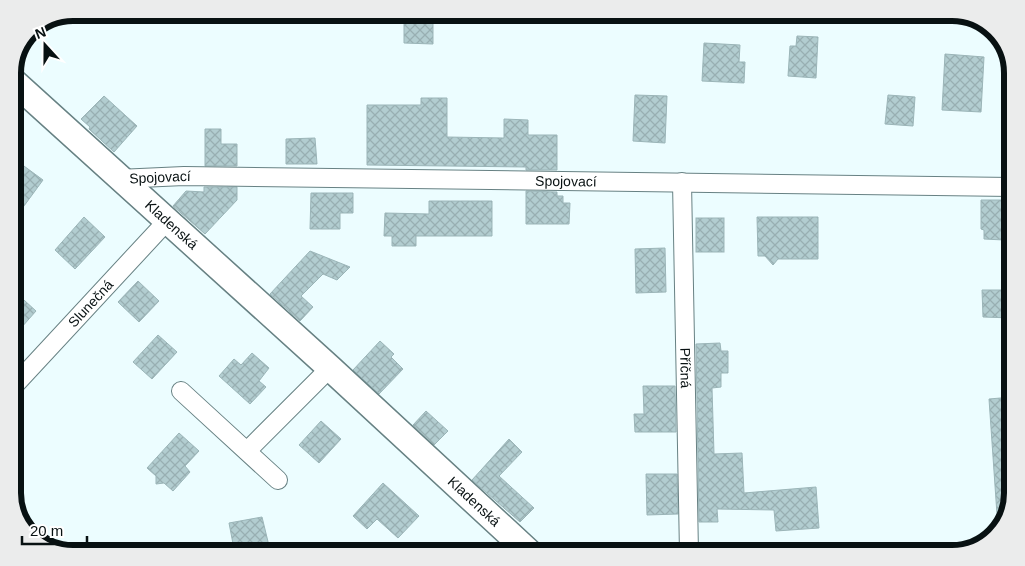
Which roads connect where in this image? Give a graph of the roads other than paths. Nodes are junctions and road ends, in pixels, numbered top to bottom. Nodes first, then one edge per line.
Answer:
1 (21, 88) edge
2 (118, 179) junction
3 (682, 182) junction
4 (1004, 187) edge
5 (167, 221) junction
6 (330, 368) junction
7 (21, 377) edge
8 (181, 391) dead end
9 (247, 451) junction
10 (278, 480) dead end
11 (520, 545) edge
12 (688, 545) edge

1 - 2 main road, Kladenská
2 - 3 street, Spojovací
2 - 5 main road, Kladenská
3 - 4 street, Spojovací
3 - 12 street, Příčná
5 - 6 main road, Kladenská
5 - 7 street, Slunečná
6 - 9 street
6 - 11 main road, Kladenská
8 - 9 street
9 - 10 street

